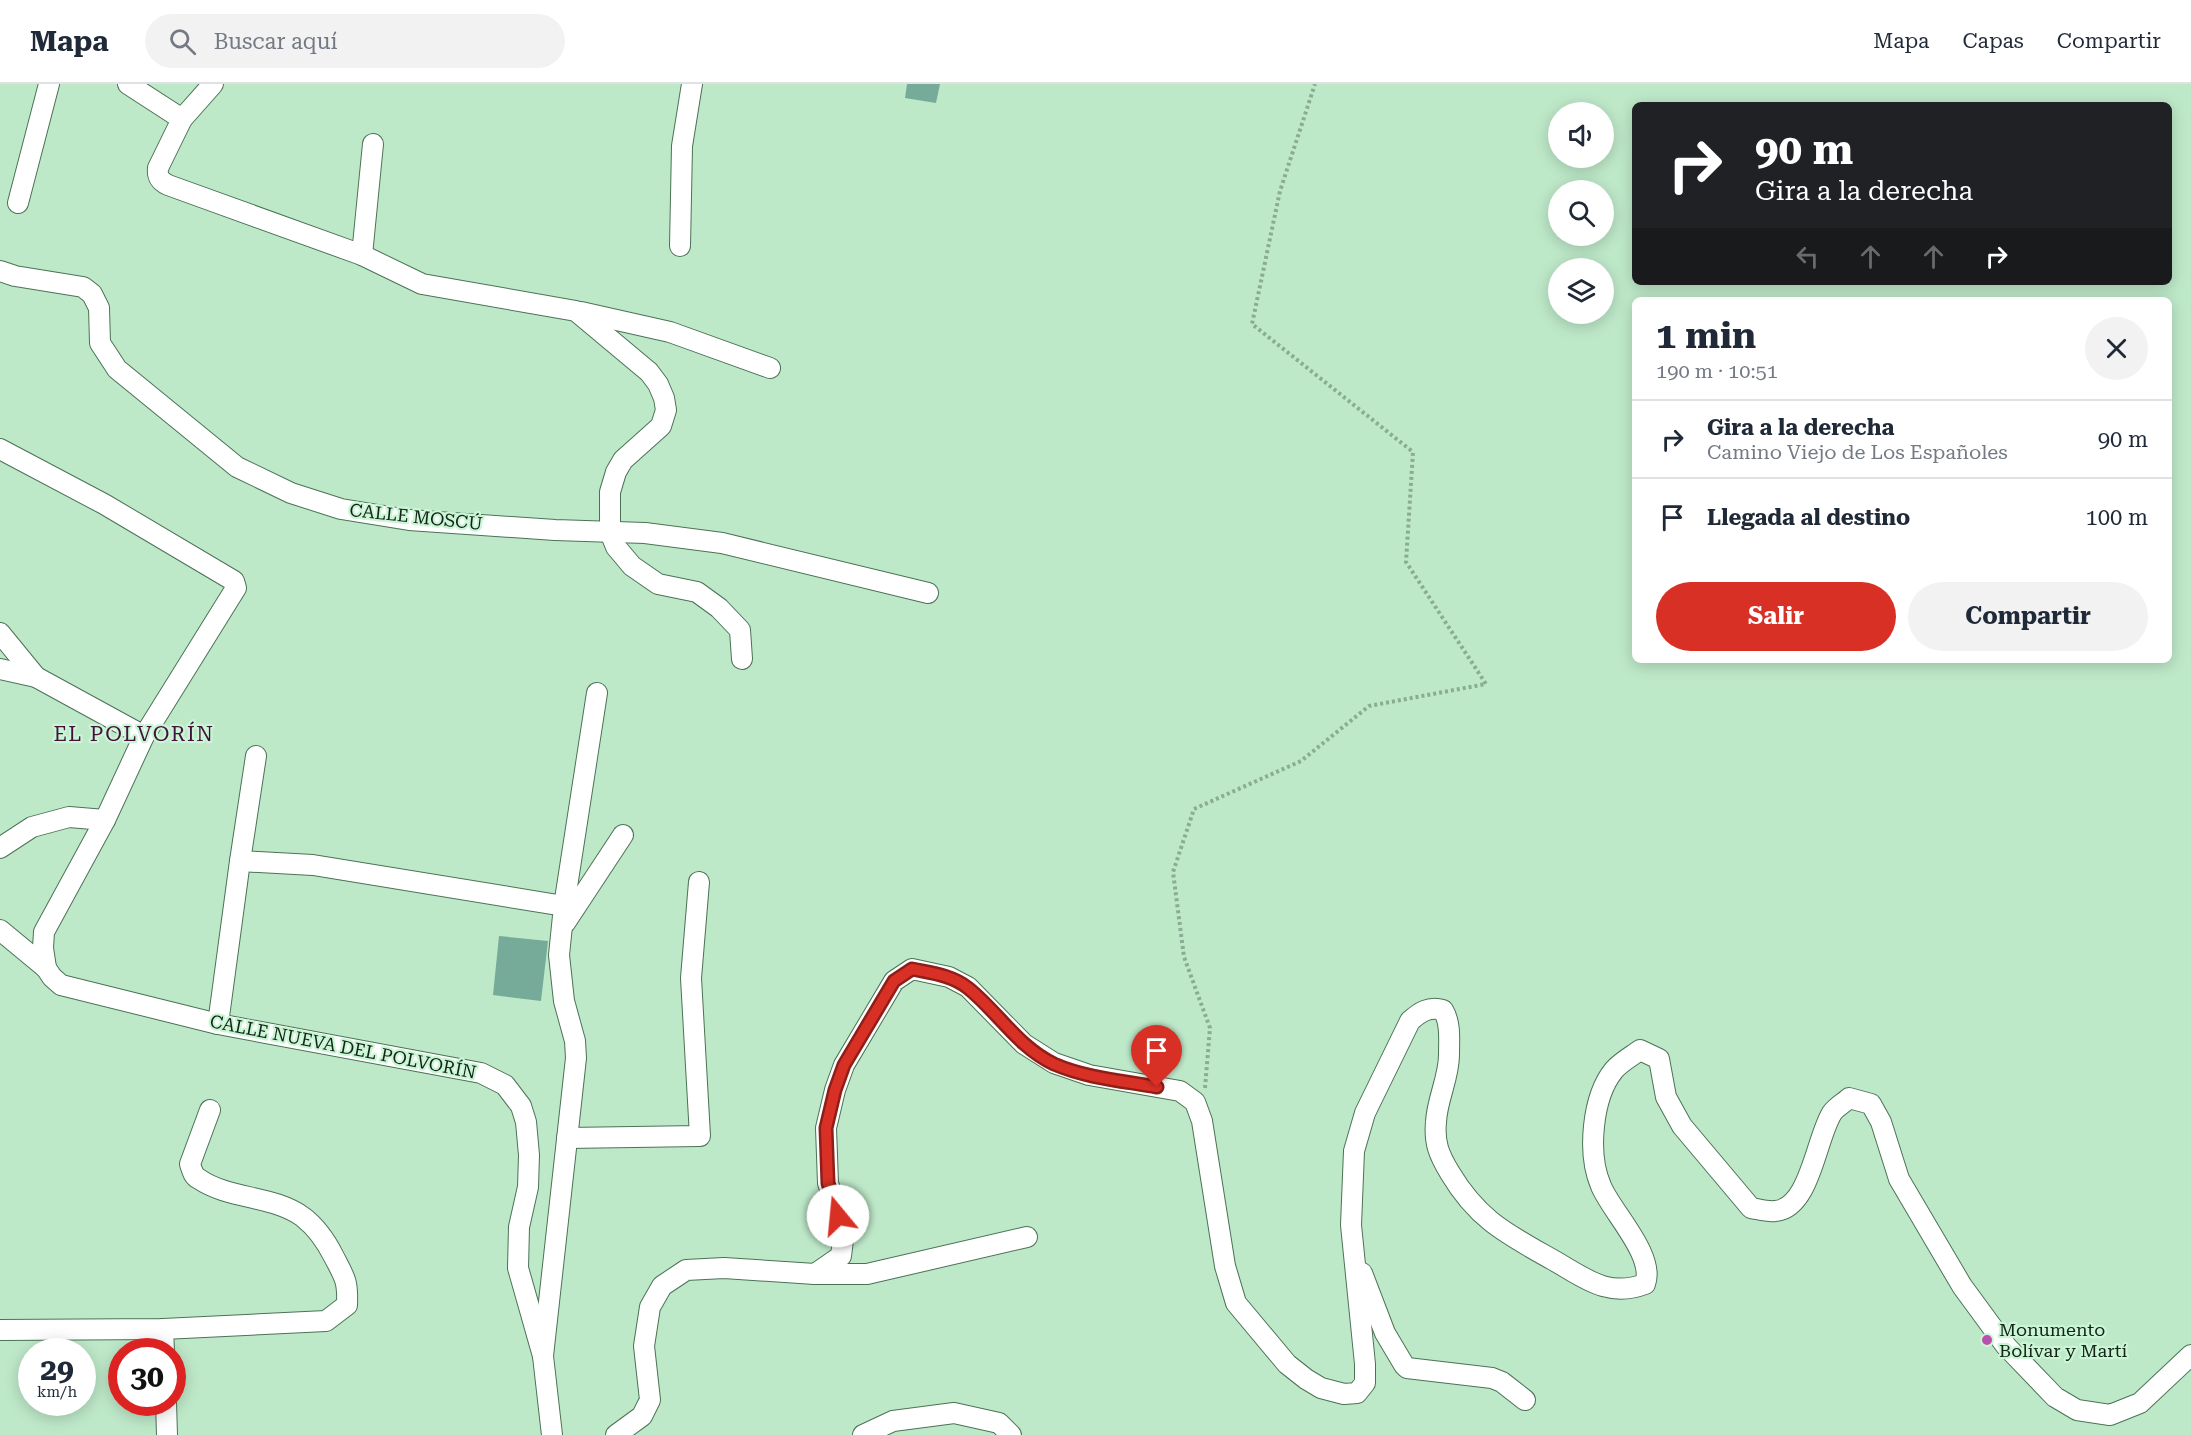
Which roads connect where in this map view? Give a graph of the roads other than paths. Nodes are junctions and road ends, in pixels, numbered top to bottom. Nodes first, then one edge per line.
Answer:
1 (49, 84) edge
2 (128, 84) edge
3 (213, 84) edge
4 (692, 84) edge
5 (182, 119) junction
6 (373, 144) dead end
7 (18, 203) dead end
8 (680, 246) dead end
9 (362, 255) junction
10 (0, 272) edge
11 (576, 310) junction
12 (770, 368) dead end
13 (0, 449) edge
14 (610, 532) junction
15 (928, 593) dead end
16 (0, 633) edge
17 (742, 659) dead end
18 (0, 669) edge
19 (36, 677) junction
20 (597, 693) dead end
21 (144, 736) junction
22 (256, 756) dead end
23 (105, 820) junction
24 (623, 835) dead end
25 (0, 848) edge
26 (240, 861) junction
27 (699, 882) dead end
28 (564, 906) junction
29 (562, 927) junction
30 (0, 930) edge
31 (46, 968) junction
32 (219, 1024) junction
33 (210, 1110) dead end
34 (567, 1137) junction
35 (1027, 1237) dead end
36 (1354, 1254) junction
37 (814, 1274) junction
38 (163, 1329) junction
39 (0, 1330) edge
40 (163, 1338) edge
41 (2191, 1354) edge
42 (543, 1356) junction
43 (1526, 1400) dead end
44 (166, 1416) edge
45 (167, 1435) edge
46 (552, 1435) edge
47 (616, 1435) edge
48 (863, 1435) edge
49 (1011, 1435) edge

1 - 7 street
2 - 5 street
3 - 5 street
4 - 8 street
5 - 9 street
6 - 9 street
9 - 11 street
10 - 14 street, CALLE MOSCÚ
11 - 12 street
11 - 14 street
13 - 21 street
14 - 15 street, CALLE MOSCÚ
14 - 17 street
16 - 19 street
18 - 19 street
19 - 21 street
20 - 28 street
21 - 23 street
22 - 26 street
23 - 25 street
23 - 31 street
24 - 29 street
26 - 28 street
26 - 32 street
27 - 34 street
28 - 29 street
29 - 34 street
30 - 31 street, CALLE NUEVA DEL POLVORÍN
31 - 32 street, CALLE NUEVA DEL POLVORÍN
32 - 42 street, CALLE NUEVA DEL POLVORÍN
33 - 38 street
34 - 42 street
35 - 37 street
36 - 37 street
36 - 41 street
36 - 43 street
37 - 47 street
38 - 39 street
38 - 40 street
42 - 46 street, CALLE NUEVA DEL POLVORÍN
44 - 45 street
48 - 49 street

